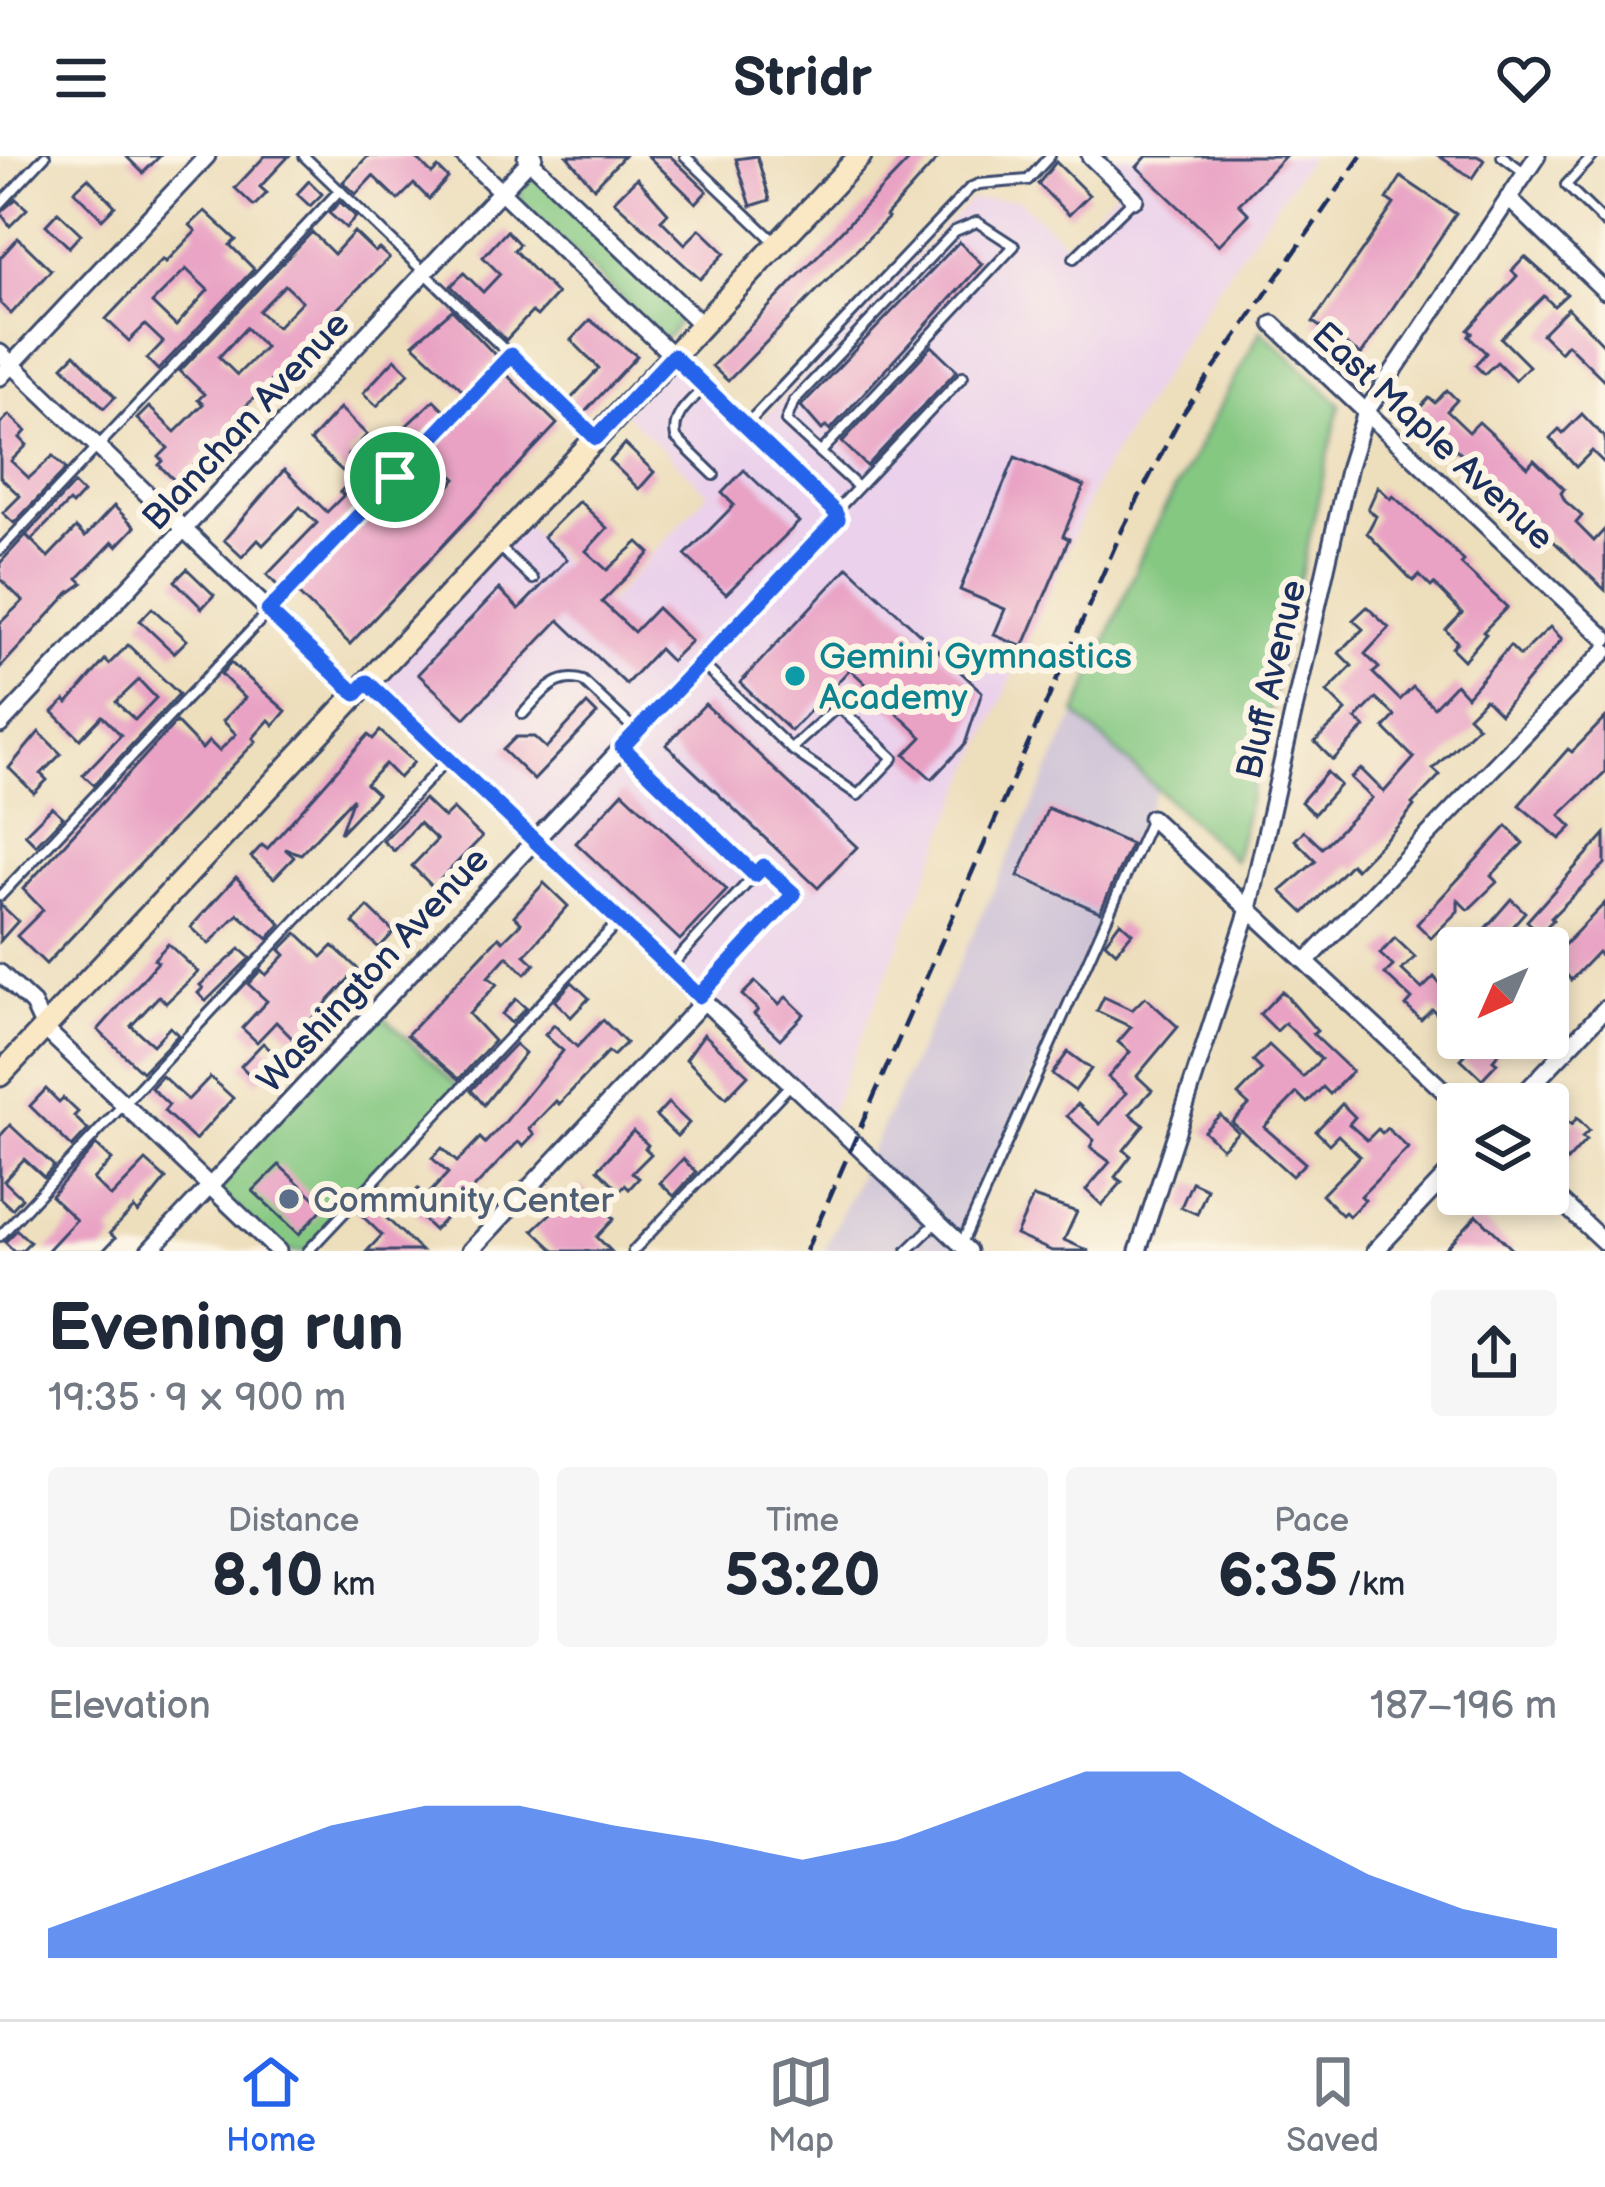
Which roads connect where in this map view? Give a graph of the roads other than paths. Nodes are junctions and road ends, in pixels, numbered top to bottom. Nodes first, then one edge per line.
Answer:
1 (45, 156) edge
2 (207, 156) edge
3 (304, 156) edge
4 (464, 156) edge
5 (860, 156) edge
6 (1050, 156) edge
7 (1090, 156) edge
8 (1502, 156) edge
9 (1537, 156) edge
10 (1593, 156) edge
11 (530, 157) edge
12 (691, 158) edge
13 (1526, 173) junction
14 (340, 190) junction
15 (500, 191) junction
16 (1508, 198) junction
17 (1135, 199) joint
18 (0, 204) edge
19 (1605, 223) edge
20 (777, 244) junction
21 (1074, 257) dead end
22 (425, 271) junction
23 (1605, 291) edge
24 (1274, 324) dead end
25 (702, 325) junction
26 (511, 355) junction
27 (673, 356) junction
28 (4, 365) edge
29 (963, 376) dead end
30 (705, 387) junction
31 (1366, 412) junction
32 (746, 426) junction
33 (596, 438) junction
34 (97, 447) junction
35 (820, 452) junction
36 (714, 475) dead end
37 (858, 487) junction
38 (836, 515) junction
39 (184, 528) junction
40 (496, 544) junction
41 (0, 550) edge
42 (533, 578) dead end
43 (268, 611) junction
44 (1605, 638) edge
45 (1605, 651) edge
46 (701, 664) junction
47 (362, 688) junction
48 (523, 714) dead end
49 (0, 725) edge
50 (637, 732) junction
51 (622, 747) junction
52 (791, 748) junction
53 (448, 759) junction
54 (1151, 818) joint
55 (535, 840) junction
56 (755, 875) junction
57 (0, 896) edge
58 (1249, 909) junction
59 (619, 921) junction
60 (1307, 962) junction
61 (669, 968) junction
62 (0, 973) edge
63 (702, 999) junction
64 (1605, 1009) edge
65 (44, 1028) junction
66 (0, 1075) edge
67 (1534, 1083) edge
68 (791, 1084) junction
69 (1437, 1084) edge
70 (124, 1104) junction
71 (1437, 1185) edge
72 (210, 1186) junction
73 (1569, 1209) edge
74 (937, 1222) junction
75 (0, 1236) edge
76 (1605, 1243) edge
77 (964, 1248) edge
78 (149, 1251) edge
79 (278, 1251) edge
80 (308, 1251) edge
81 (470, 1251) edge
82 (633, 1251) edge
83 (907, 1251) edge
84 (1138, 1251) edge
85 (1375, 1251) edge

1 - 18 lane
2 - 28 street
3 - 14 lane
4 - 15 street
5 - 20 main road
6 - 32 lane
7 - 17 street
8 - 13 lane
9 - 13 street, Bluff Avenue
10 - 19 lane
11 - 15 street, Blanchan Avenue
11 - 25 street
12 - 20 lane
13 - 16 street, Bluff Avenue
14 - 22 lane
14 - 34 lane
15 - 22 street, Blanchan Avenue
15 - 27 street
16 - 23 street
16 - 31 street, Bluff Avenue
17 - 21 lane
20 - 25 main road
22 - 26 lane
22 - 39 street, Blanchan Avenue
24 - 31 street, East Maple Avenue
25 - 27 main road
26 - 33 lane
26 - 43 lane
27 - 30 lane
27 - 33 main road
28 - 34 street
29 - 37 lane
30 - 32 lane
30 - 36 lane
31 - 44 street, East Maple Avenue
31 - 58 street, Bluff Avenue
32 - 38 lane
33 - 40 main road
34 - 39 street
34 - 41 lane
35 - 35 lane
35 - 37 lane
37 - 38 lane
38 - 46 street, Washington Avenue
39 - 43 street
39 - 49 street, Blanchan Avenue
40 - 42 lane
40 - 47 main road
43 - 47 street
43 - 57 lane
45 - 60 street
46 - 50 street, Washington Avenue
46 - 52 lane
47 - 53 street
47 - 65 main road
48 - 50 lane
50 - 51 street, Washington Avenue
51 - 55 street, Washington Avenue
51 - 56 lane
52 - 52 lane
53 - 55 street
53 - 70 lane
54 - 58 street
54 - 77 lane
55 - 59 street
55 - 72 street, Washington Avenue
56 - 61 lane
56 - 63 lane
58 - 60 street
58 - 84 street, Bluff Avenue
59 - 61 street
59 - 80 lane
60 - 69 street
61 - 63 street
62 - 65 street
63 - 68 street
63 - 81 street
64 - 67 street
65 - 66 main road
65 - 70 street
68 - 74 street
68 - 82 lane
70 - 72 street
70 - 75 lane
71 - 85 street
72 - 78 street, Washington Avenue
72 - 79 street
73 - 76 street
74 - 77 street
74 - 83 lane

